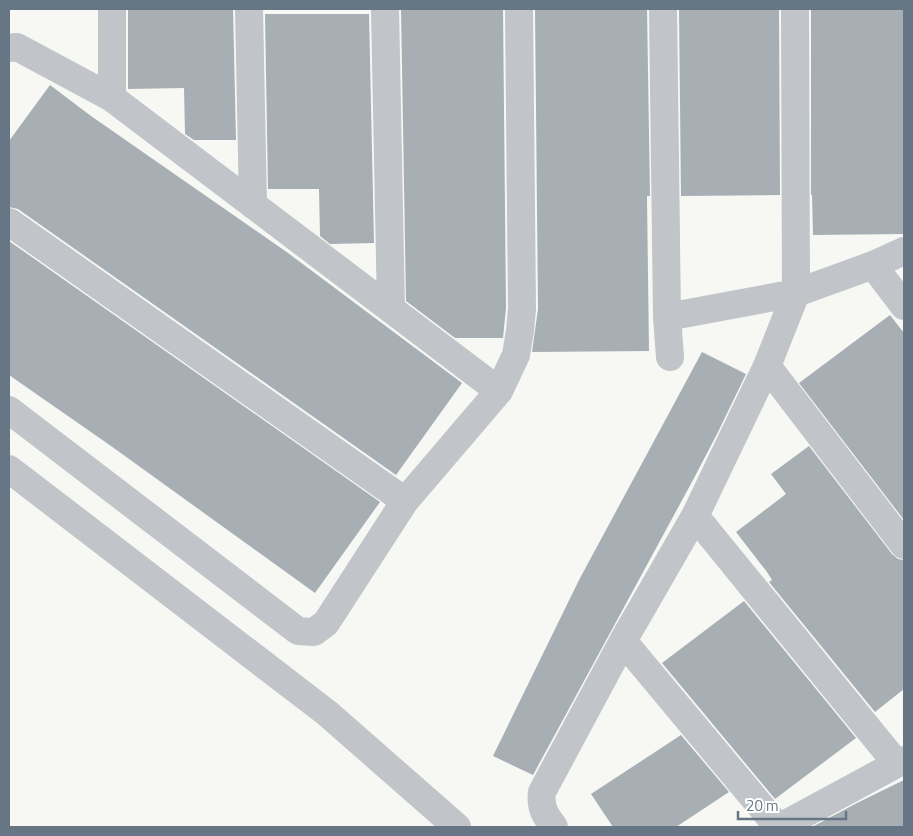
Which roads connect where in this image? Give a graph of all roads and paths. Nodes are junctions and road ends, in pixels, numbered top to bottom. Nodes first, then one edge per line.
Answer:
1 (112, 9) edge
2 (249, 9) edge
3 (385, 9) edge
4 (519, 9) edge
5 (663, 9) edge
6 (795, 9) edge
7 (9, 48) edge
8 (112, 98) junction
9 (253, 205) junction
10 (9, 222) edge
11 (904, 251) edge
12 (873, 264) junction
13 (796, 293) junction
14 (904, 306) edge
15 (390, 309) junction
16 (667, 317) junction
17 (670, 357) dead end
18 (767, 366) junction
19 (499, 391) junction
20 (9, 410) edge
21 (9, 469) edge
22 (405, 501) junction
23 (695, 516) junction
24 (904, 545) edge
25 (623, 641) junction
26 (900, 762) edge
27 (457, 827) edge
28 (554, 827) edge
29 (779, 827) edge

1 - 8 street
2 - 9 street
3 - 15 street
4 - 19 street
5 - 16 street
6 - 13 street
7 - 8 street
8 - 9 street
9 - 15 street
10 - 22 street
11 - 12 street
12 - 13 street
12 - 14 street
13 - 16 street
13 - 18 street
15 - 19 street
16 - 17 street
18 - 23 street
18 - 24 street
19 - 22 street
20 - 22 street
21 - 27 street
23 - 25 street
23 - 26 street
25 - 28 street
25 - 29 street
26 - 29 street

